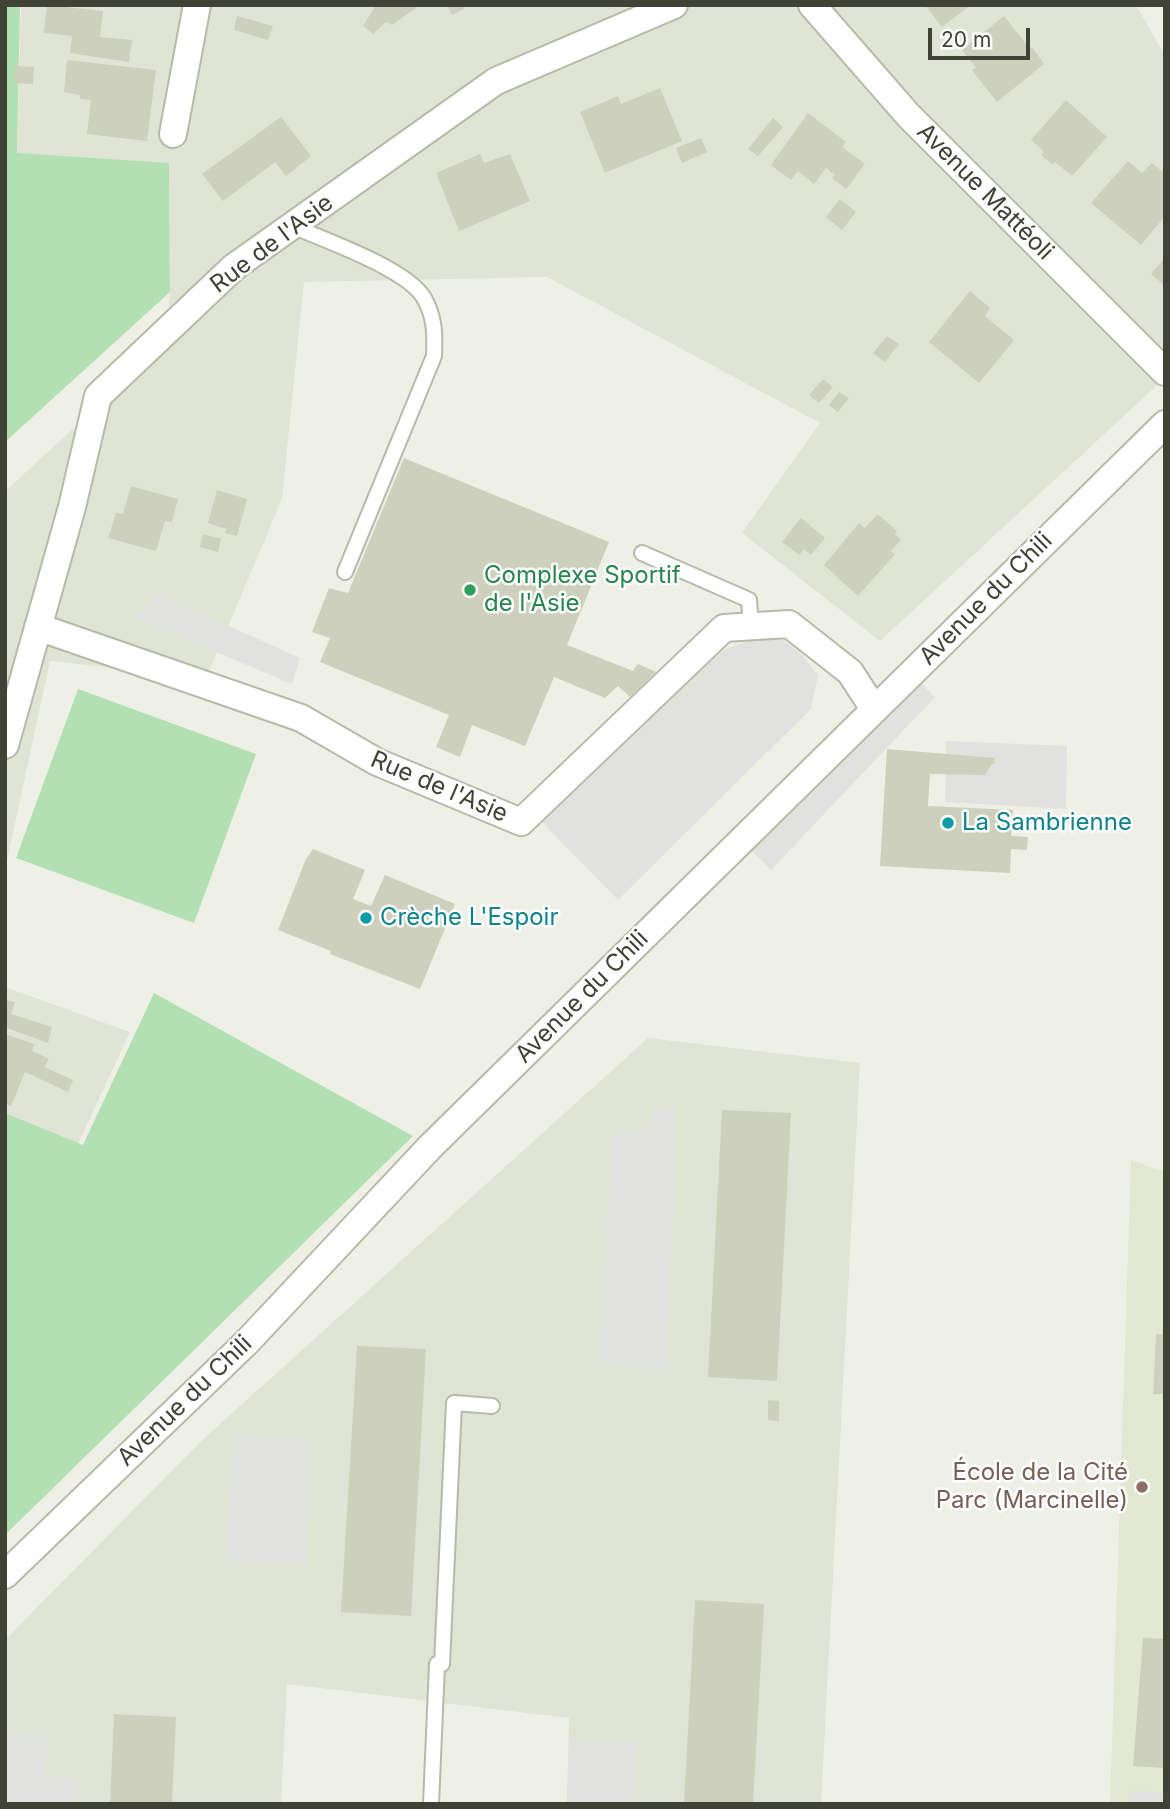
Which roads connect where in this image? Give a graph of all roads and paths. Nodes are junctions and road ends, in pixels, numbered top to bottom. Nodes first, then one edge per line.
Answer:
1 (197, 5) edge
2 (674, 5) edge
3 (813, 5) edge
4 (173, 134) dead end
5 (292, 226) junction
6 (1165, 372) edge
7 (1165, 424) edge
8 (642, 553) dead end
9 (345, 572) dead end
10 (751, 626) junction
11 (38, 627) junction
12 (874, 709) junction
13 (5, 745) edge
14 (492, 1406) dead end
15 (5, 1576) edge
16 (431, 1804) edge

1 - 4 street
2 - 5 street, Rue de l'Asie
3 - 6 street, Avenue Mattéoli
5 - 9 lane
5 - 11 street, Rue de l'Asie
7 - 12 street, Avenue du Chili
8 - 10 lane
10 - 11 street, Rue de l'Asie
10 - 12 street, Rue de l'Asie
11 - 13 street, Rue de l'Asie
12 - 15 street, Avenue du Chili
14 - 16 lane

